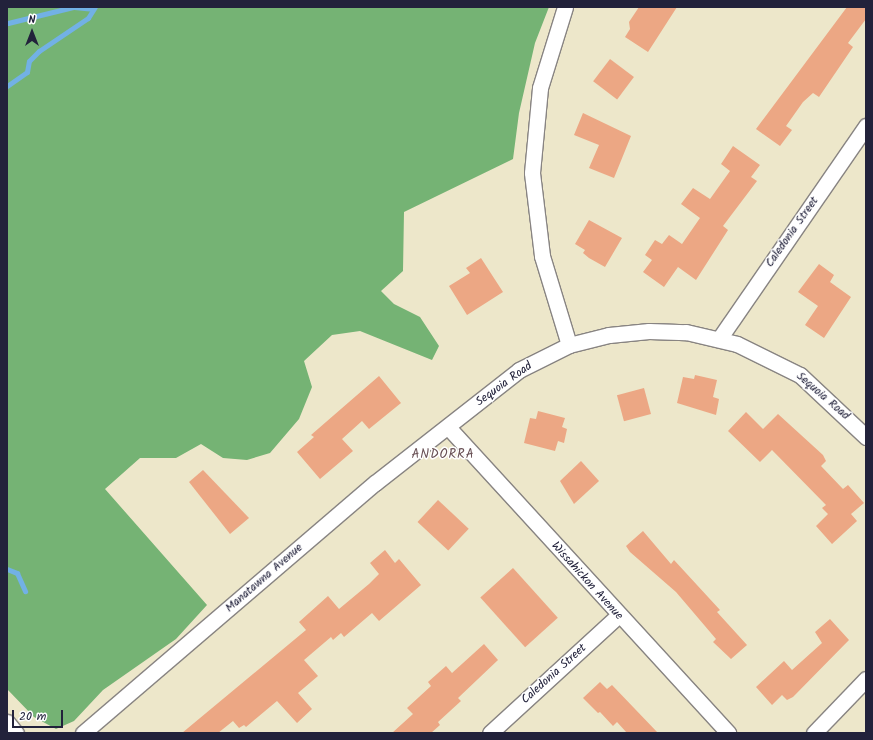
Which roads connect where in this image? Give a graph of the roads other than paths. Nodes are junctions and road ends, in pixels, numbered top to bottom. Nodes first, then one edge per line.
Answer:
1 (564, 7) edge
2 (866, 126) edge
3 (719, 339) junction
4 (569, 346) junction
5 (448, 427) junction
6 (866, 437) edge
7 (619, 615) junction
8 (866, 680) edge
9 (7, 722) edge
10 (16, 733) edge
11 (83, 733) edge
12 (490, 733) edge
13 (728, 733) edge
14 (814, 733) edge

1 - 4 street
2 - 3 street, Caledonia Street
3 - 4 street, Sequoia Road
3 - 6 street, Sequoia Road
4 - 5 street, Sequoia Road
5 - 7 street, Wissahickon Avenue
5 - 11 street, Manatawna Avenue
7 - 12 street, Caledonia Street
7 - 13 street, Wissahickon Avenue
8 - 14 street
9 - 10 street

